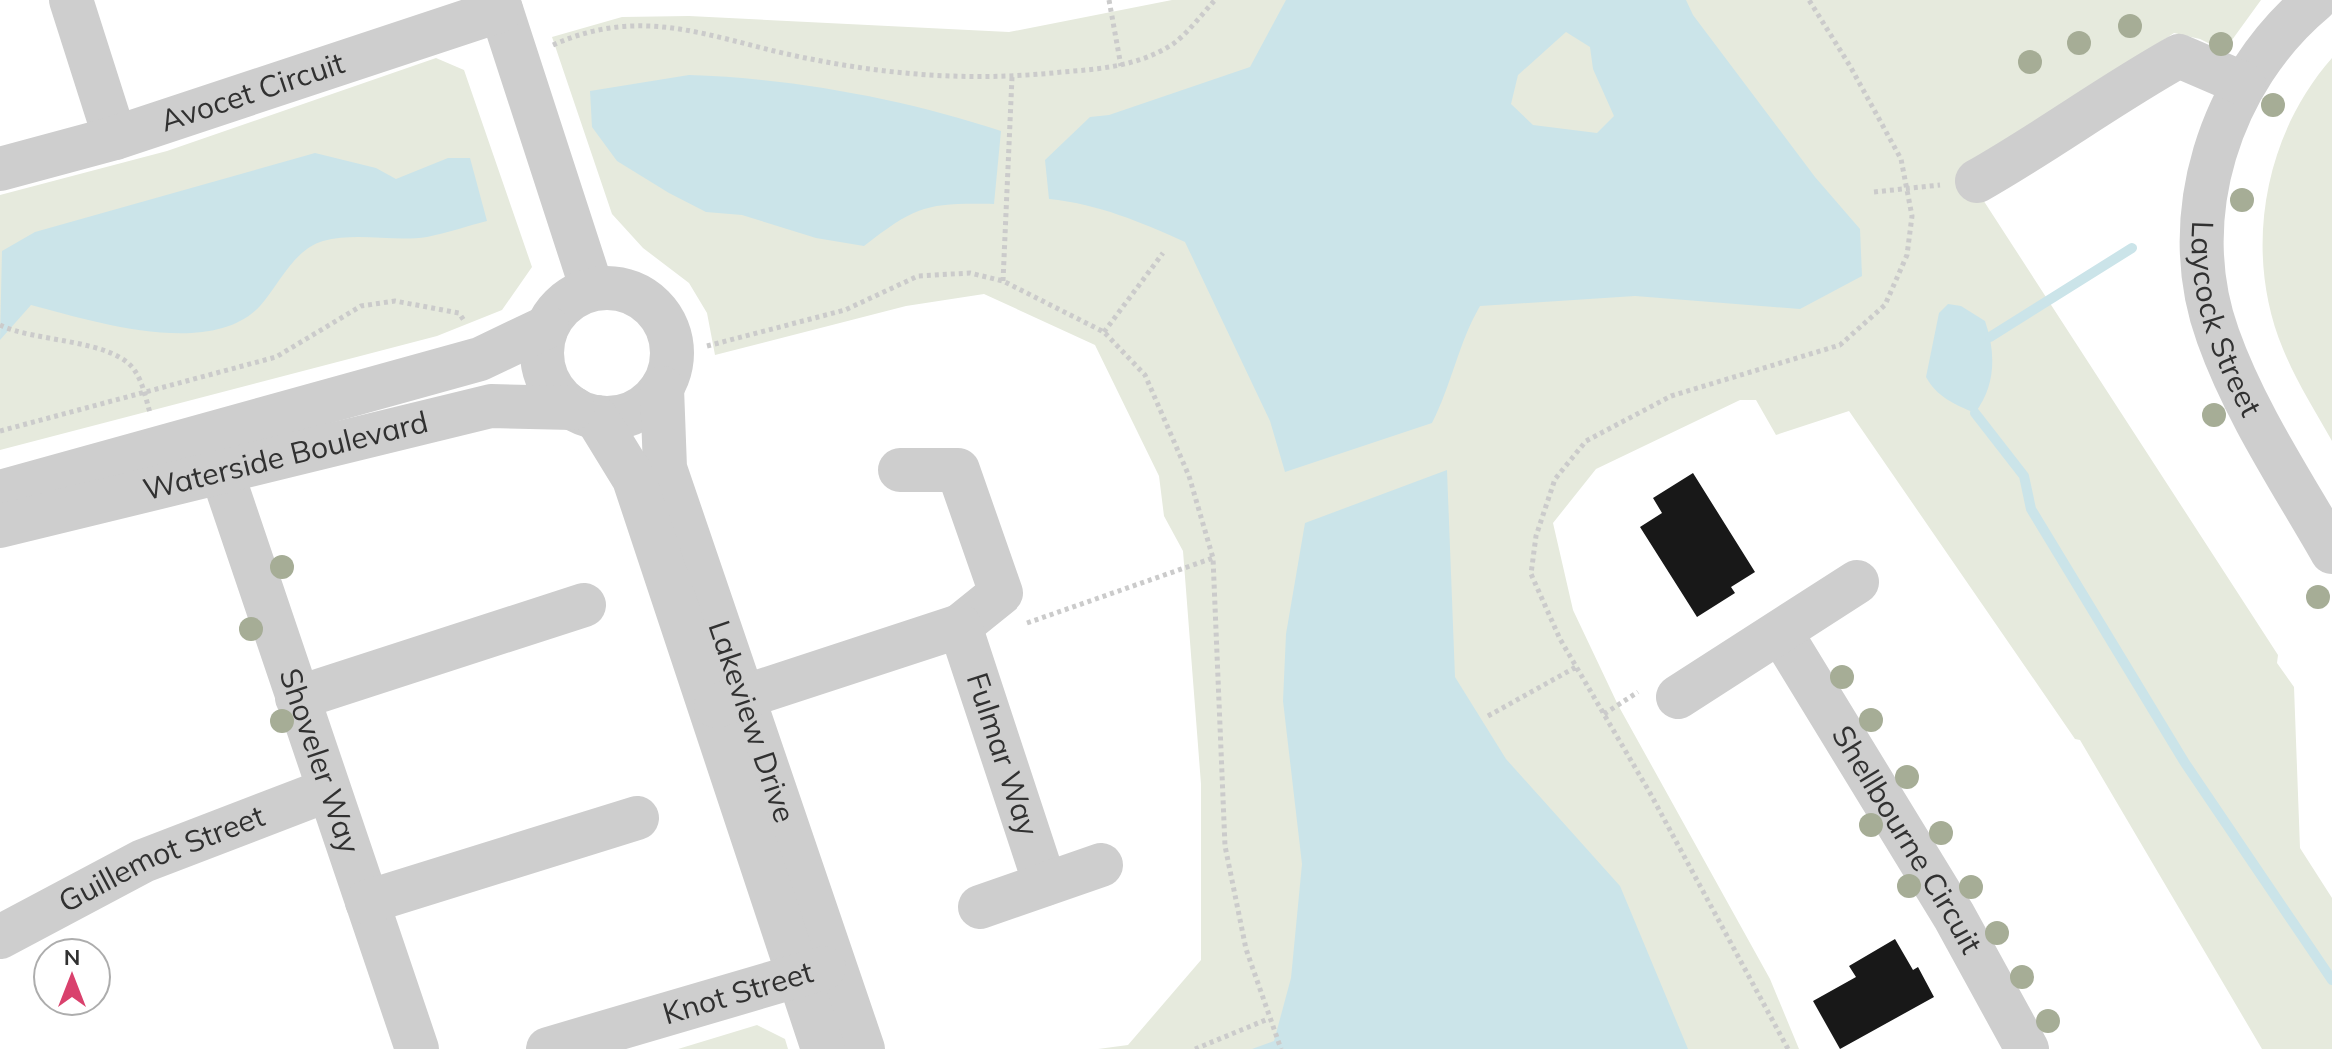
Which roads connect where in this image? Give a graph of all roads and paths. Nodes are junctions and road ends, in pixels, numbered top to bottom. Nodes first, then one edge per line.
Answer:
1 (71, 0) edge
2 (1109, 0) edge
3 (1215, 0) edge
4 (1809, 0) edge
5 (2315, 0) edge
6 (500, 5) edge
7 (519, 62) junction
8 (1121, 66) junction
9 (1012, 77) junction
10 (2244, 84) junction
11 (115, 138) junction
12 (0, 169) edge
13 (1977, 181) dead end
14 (1907, 189) junction
15 (1874, 192) dead end
16 (1163, 253) dead end
17 (1003, 281) junction
18 (592, 289) junction
19 (0, 325) edge
20 (547, 327) junction
21 (469, 330) dead end
22 (1104, 332) junction
23 (707, 346) dead end
24 (662, 388) junction
25 (144, 392) junction
26 (585, 412) junction
27 (152, 419) dead end
28 (0, 431) edge
29 (900, 470) dead end
30 (222, 473) junction
31 (0, 492) edge
32 (0, 526) edge
33 (2332, 552) edge
34 (1213, 558) junction
35 (1857, 582) dead end
36 (584, 605) dead end
37 (960, 626) junction
38 (1019, 626) dead end
39 (1781, 633) junction
40 (1576, 667) junction
41 (1678, 697) dead end
42 (297, 698) junction
43 (726, 702) junction
44 (1488, 716) dead end
45 (328, 790) junction
46 (637, 818) dead end
47 (1101, 865) dead end
48 (1045, 884) junction
49 (367, 902) junction
50 (980, 907) dead end
51 (0, 937) edge
52 (816, 970) junction
53 (1268, 1019) junction
54 (417, 1049) edge
55 (548, 1049) edge
56 (823, 1049) edge
57 (863, 1049) edge
58 (1195, 1049) edge
59 (1281, 1049) edge
60 (1788, 1049) edge
61 (2027, 1049) edge

1 - 11 street
2 - 8 path
3 - 8 path
4 - 14 path
5 - 10 street, Laycock Street
6 - 7 street
6 - 11 street, Avocet Circuit
7 - 9 path
7 - 18 street
8 - 9 path
9 - 17 path
10 - 13 street
10 - 33 street, Laycock Street
11 - 12 street, Avocet Circuit
14 - 15 path
14 - 40 path
16 - 22 path
17 - 22 path
17 - 23 path
18 - 20 street
18 - 24 street
19 - 25 path
20 - 26 street
20 - 31 street, Waterside Boulevard
21 - 25 path
22 - 34 path
24 - 26 street
24 - 43 street, Lakeview Drive
25 - 27 path
25 - 28 path
26 - 30 street, Waterside Boulevard
26 - 43 street, Lakeview Drive
29 - 37 street
30 - 32 street, Waterside Boulevard
30 - 42 street, Shoveler Way
34 - 38 path
34 - 53 path
35 - 39 street
36 - 42 street
37 - 43 street
37 - 48 street, Fulmar Way
39 - 41 street
39 - 61 street, Shellbourne Circuit
40 - 44 path
40 - 60 path
42 - 45 street, Shoveler Way
43 - 52 street, Lakeview Drive
45 - 49 street, Shoveler Way
45 - 51 street, Guillemot Street
46 - 49 street
47 - 48 street
48 - 50 street
49 - 54 street, Shoveler Way
52 - 55 street, Knot Street
52 - 56 street, Lakeview Drive
52 - 57 street, Lakeview Drive
53 - 58 path
53 - 59 path

